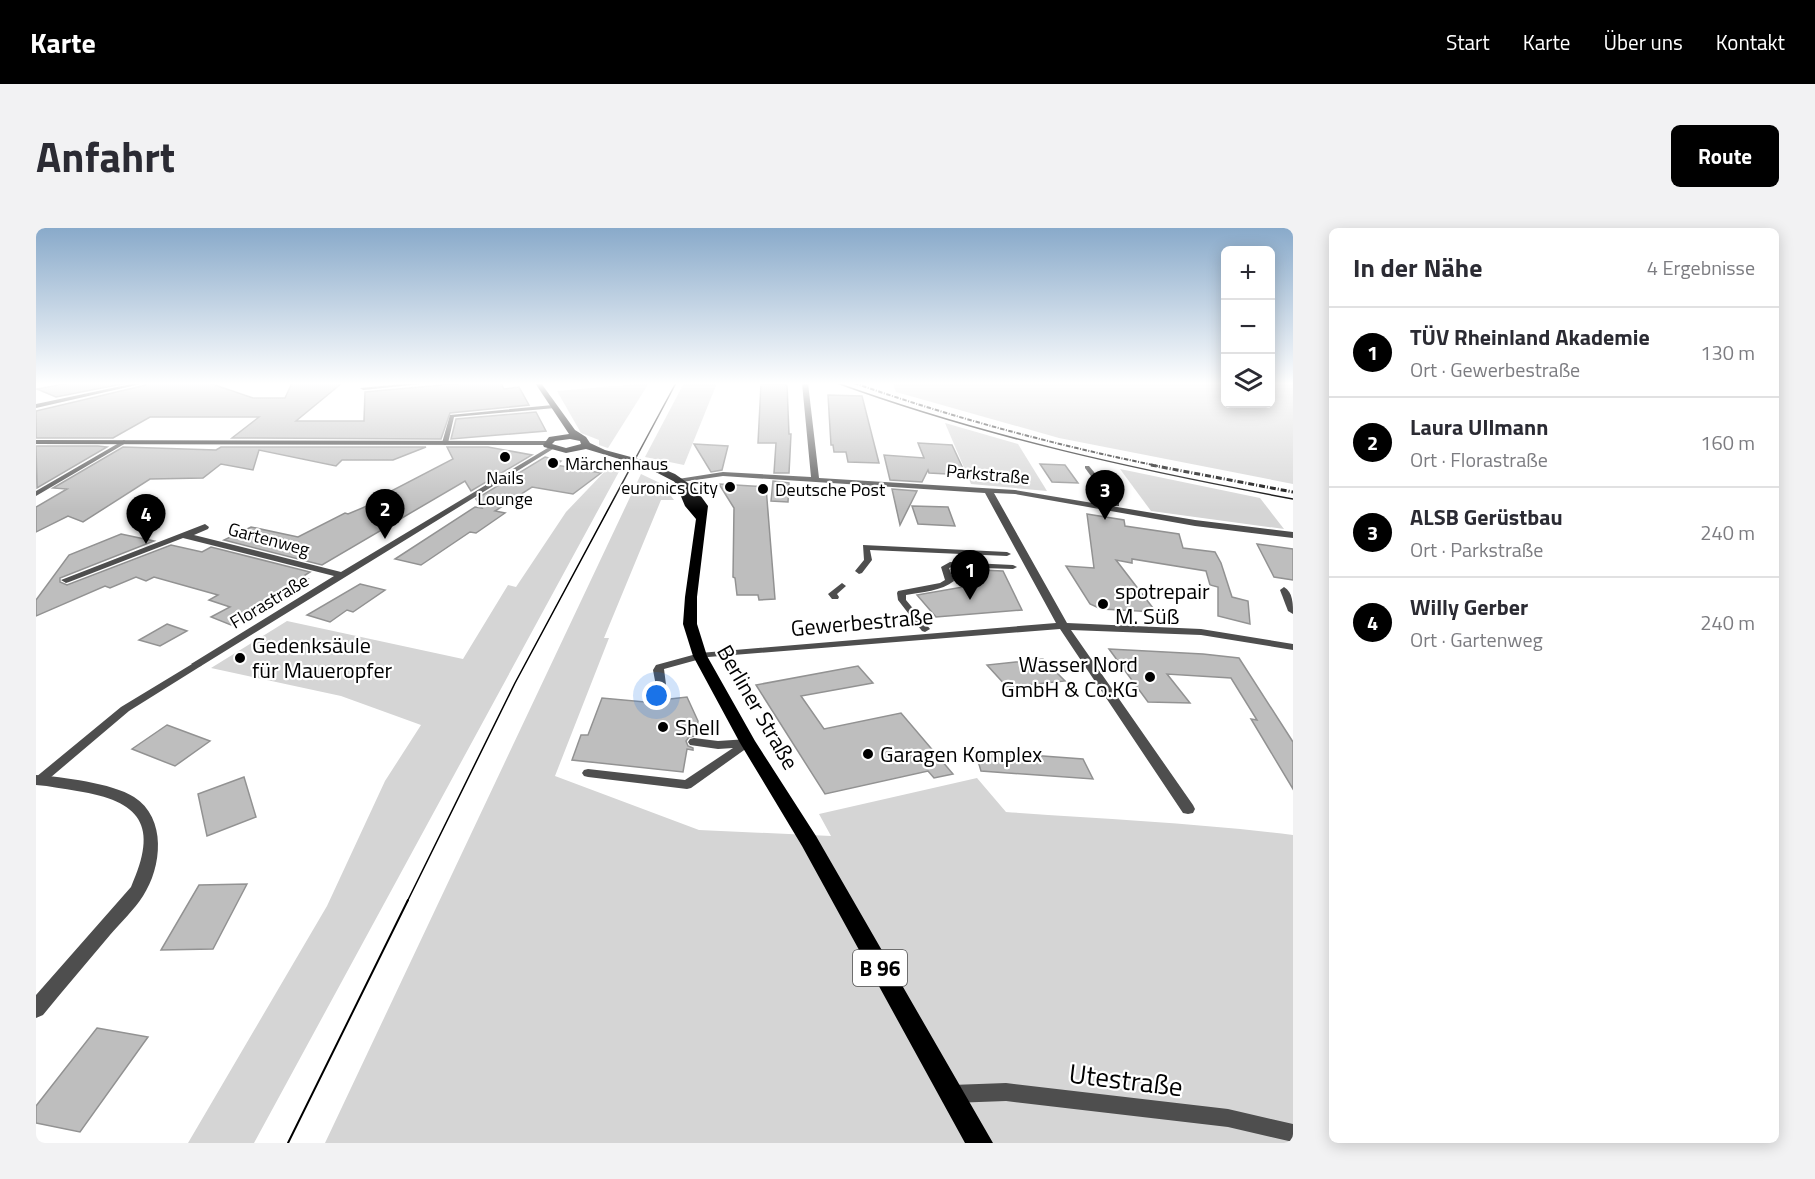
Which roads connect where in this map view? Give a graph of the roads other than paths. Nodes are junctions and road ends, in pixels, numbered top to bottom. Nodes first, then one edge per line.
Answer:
1 (450, 426) edge
2 (558, 426) edge
3 (568, 426) edge
4 (809, 426) edge
5 (578, 437) junction
6 (556, 438) junction
7 (36, 442) edge
8 (124, 442) junction
9 (446, 443) junction
10 (586, 445) junction
11 (549, 446) junction
12 (569, 450) junction
13 (649, 466) junction
14 (1087, 467) dead end
15 (814, 479) junction
16 (679, 482) junction
17 (988, 490) junction
18 (36, 494) edge
19 (1116, 504) dead end
20 (205, 527) dead end
21 (187, 535) junction
22 (1293, 535) edge
23 (1006, 554) dead end
24 (1013, 567) dead end
25 (859, 572) dead end
26 (342, 575) junction
27 (66, 580) dead end
28 (842, 586) dead end
29 (1284, 590) dead end
30 (835, 597) dead end
31 (1293, 611) edge
32 (1063, 626) junction
33 (925, 629) dead end
34 (1293, 647) edge
35 (700, 656) junction
36 (193, 666) joint
37 (663, 700) dead end
38 (694, 742) dead end
39 (748, 743) junction
40 (588, 773) dead end
41 (38, 780) edge
42 (1188, 809) dead end
43 (36, 1009) edge
44 (952, 1094) junction
45 (1293, 1132) edge
46 (980, 1143) edge

1 - 9 lane
2 - 6 main road
3 - 5 main road
4 - 15 street
5 - 6 main road
5 - 10 main road
6 - 11 main road
7 - 8 main road
8 - 9 main road
8 - 18 street
9 - 11 main road
10 - 12 main road
10 - 13 main road
11 - 12 main road
11 - 26 street, Florastraße
12 - 13 main road
13 - 16 main road
14 - 19 lane
15 - 16 street, Parkstraße
15 - 17 street, Parkstraße
16 - 35 main road, Berliner Straße / B 96
17 - 22 street, Parkstraße
17 - 32 street
20 - 21 street, Gartenweg
21 - 26 street, Gartenweg
21 - 27 street, Gartenweg
23 - 25 lane
24 - 33 lane
26 - 36 street, Florastraße
28 - 30 lane
29 - 31 lane
32 - 34 street, Gewerbestraße
32 - 35 street, Gewerbestraße
32 - 42 street
35 - 37 lane
35 - 39 main road, Berliner Straße / B 96
36 - 41 lane
38 - 39 lane
39 - 40 lane
39 - 44 main road, Berliner Straße / B 96
41 - 43 street
44 - 45 lane, Utestraße
44 - 46 main road, B 96

